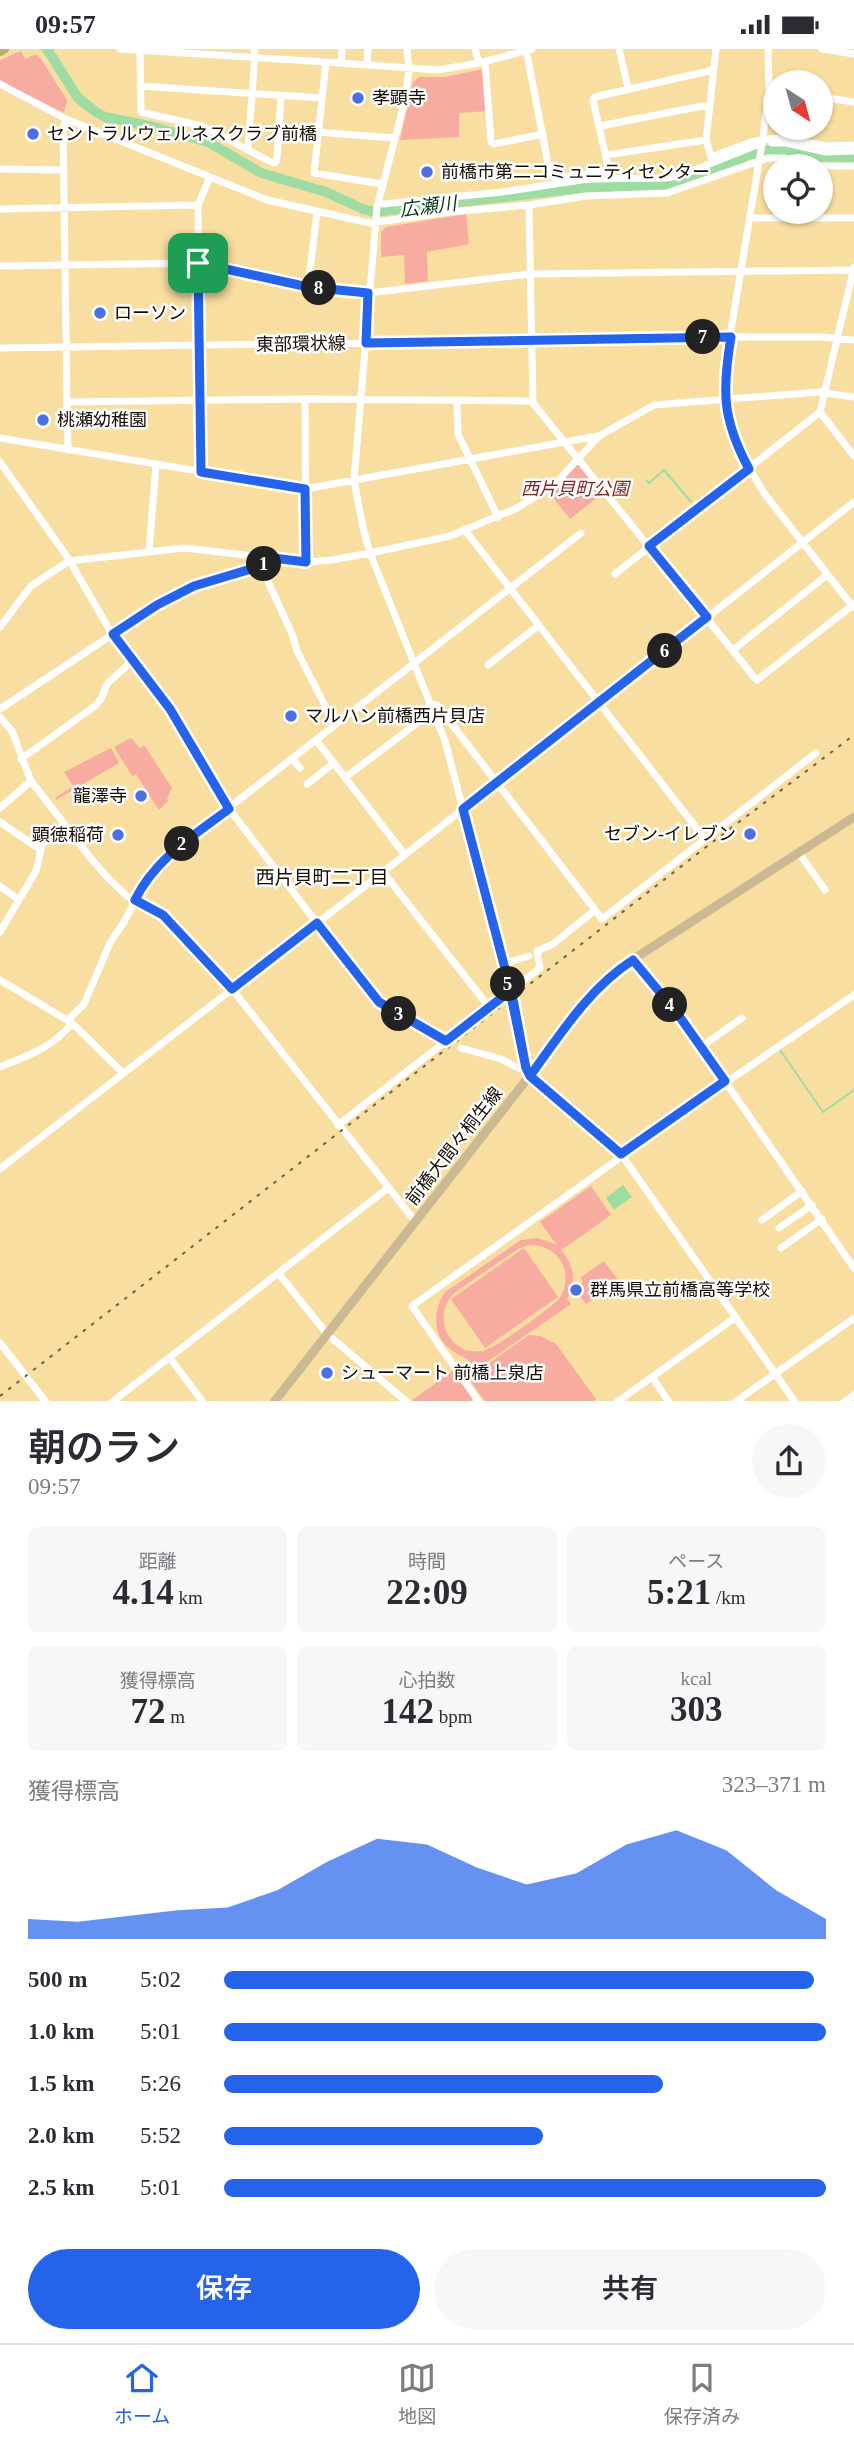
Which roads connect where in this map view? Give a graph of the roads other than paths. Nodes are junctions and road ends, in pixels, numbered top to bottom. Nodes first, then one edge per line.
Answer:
1 (120, 49) edge
2 (342, 49) edge
3 (368, 49) edge
4 (407, 49) edge
5 (475, 49) edge
6 (619, 49) edge
7 (716, 49) edge
8 (768, 49) edge
9 (822, 49) edge
10 (140, 50) edge
11 (528, 50) edge
12 (254, 53) edge
13 (854, 54) edge
14 (326, 62) junction
15 (482, 62) junction
16 (341, 63) junction
17 (367, 65) junction
18 (409, 69) junction
19 (713, 71) junction
20 (0, 84) edge
21 (140, 86) junction
22 (628, 88) junction
23 (252, 94) junction
24 (281, 96) junction
25 (321, 99) junction
26 (833, 99) edge
27 (854, 102) edge
28 (709, 107) junction
29 (66, 118) junction
30 (600, 126) junction
31 (317, 132) junction
32 (543, 134) junction
33 (394, 138) junction
34 (706, 139) junction
35 (800, 141) joint
36 (762, 144) junction
37 (854, 145) edge
38 (248, 150) junction
39 (854, 151) edge
40 (606, 155) junction
41 (760, 159) junction
42 (854, 166) edge
43 (0, 169) edge
44 (64, 170) junction
45 (211, 177) junction
46 (382, 184) junction
47 (198, 205) junction
48 (529, 205) junction
49 (380, 206) junction
50 (65, 208) junction
51 (0, 209) edge
52 (317, 212) junction
53 (750, 218) junction
54 (854, 218) edge
55 (376, 220) junction
56 (198, 263) junction
57 (66, 265) junction
58 (0, 266) edge
59 (854, 268) edge
60 (740, 271) junction
61 (530, 274) junction
62 (308, 287) junction
63 (368, 293) junction
64 (731, 337) junction
65 (837, 337) junction
66 (531, 340) junction
67 (854, 340) edge
68 (366, 343) junction
69 (199, 345) junction
70 (66, 347) junction
71 (0, 348) edge
72 (826, 392) junction
73 (854, 397) edge
74 (305, 399) junction
75 (361, 399) junction
76 (725, 399) junction
77 (199, 401) junction
78 (457, 401) junction
79 (532, 401) junction
80 (67, 402) junction
81 (820, 412) junction
82 (599, 436) junction
83 (0, 438) edge
84 (565, 443) junction
85 (68, 450) junction
86 (854, 456) edge
87 (577, 459) junction
88 (470, 460) junction
89 (0, 463) edge
90 (156, 465) junction
91 (749, 469) junction
92 (201, 472) junction
93 (354, 480) junction
94 (305, 489) junction
95 (854, 502) edge
96 (498, 517) junction
97 (464, 529) junction
98 (581, 533) dead end
99 (802, 542) junction
100 (649, 546) junction
101 (149, 551) junction
102 (370, 553) junction
103 (265, 557) junction
104 (69, 561) junction
105 (306, 562) junction
106 (261, 566) junction
107 (615, 574) dead end
108 (828, 575) junction
109 (510, 588) junction
110 (853, 606) edge
111 (707, 617) junction
112 (539, 625) junction
113 (0, 627) edge
114 (113, 634) junction
115 (733, 650) junction
116 (132, 661) junction
117 (488, 664) dead end
118 (414, 665) junction
119 (599, 703) junction
120 (431, 707) junction
121 (0, 709) edge
122 (0, 717) edge
123 (335, 725) junction
124 (316, 740) junction
125 (816, 753) dead end
126 (292, 758) junction
127 (21, 759) junction
128 (334, 763) junction
129 (300, 768) dead end
130 (346, 777) junction
131 (31, 781) junction
132 (497, 783) junction
133 (307, 784) dead end
134 (0, 808) edge
135 (229, 809) junction
136 (463, 809) junction
137 (854, 817) edge
138 (0, 822) edge
139 (64, 824) junction
140 (705, 839) junction
141 (40, 850) junction
142 (799, 853) junction
143 (405, 855) junction
144 (383, 872) junction
145 (0, 886) edge
146 (825, 890) dead end
147 (19, 900) junction
148 (135, 900) junction
149 (595, 910) junction
150 (317, 923) junction
151 (0, 932) edge
152 (529, 956) dead end
153 (633, 960) junction
154 (503, 964) junction
155 (0, 980) edge
156 (232, 989) junction
157 (510, 991) junction
158 (854, 995) edge
159 (489, 1007) junction
160 (742, 1018) dead end
161 (70, 1022) junction
162 (446, 1041) junction
163 (701, 1047) junction
164 (461, 1048) dead end
165 (0, 1067) edge
166 (528, 1072) junction
167 (123, 1073) junction
168 (725, 1081) junction
169 (338, 1125) junction
170 (621, 1154) junction
171 (0, 1169) edge
172 (388, 1188) junction
173 (802, 1191) junction
174 (812, 1205) junction
175 (822, 1219) junction
176 (762, 1220) dead end
177 (415, 1221) junction
178 (779, 1229) dead end
179 (781, 1248) dead end
180 (854, 1268) edge
181 (279, 1273) junction
182 (736, 1317) junction
183 (854, 1318) edge
184 (327, 1334) junction
185 (0, 1343) edge
186 (170, 1358) junction
187 (775, 1373) junction
188 (652, 1377) junction
189 (45, 1401) edge
190 (113, 1401) edge
191 (202, 1401) edge
192 (275, 1401) edge
193 (406, 1401) edge
194 (478, 1401) edge
195 (618, 1401) edge
196 (668, 1401) edge
197 (736, 1401) edge
198 (794, 1401) edge

1 - 10 street
2 - 16 street
3 - 17 street
4 - 18 street
5 - 15 street
6 - 22 street
7 - 19 street
8 - 36 street
9 - 13 street
10 - 12 street
10 - 21 street
11 - 15 street
11 - 32 street
12 - 14 street
12 - 23 street
14 - 16 street
14 - 25 street
15 - 18 street
15 - 32 street
16 - 17 street
17 - 18 street
18 - 33 street
19 - 22 street
19 - 28 street
20 - 29 street
21 - 23 street
21 - 38 street
22 - 30 street
23 - 24 street
23 - 38 street
24 - 25 street
24 - 38 street
25 - 31 street
26 - 27 street
28 - 30 street
28 - 34 street
29 - 44 street
29 - 45 street
30 - 40 street
31 - 33 street
31 - 46 street
32 - 40 street
33 - 46 street
34 - 36 street
34 - 40 street
35 - 36 street
35 - 37 street
36 - 39 street
36 - 41 street
36 - 49 street
41 - 42 street
41 - 48 street
41 - 53 street
43 - 44 street
44 - 50 street
45 - 47 street
45 - 52 street
46 - 49 street
47 - 50 street
47 - 56 street
48 - 55 street
48 - 61 street
49 - 55 street
50 - 51 street
50 - 57 street
52 - 55 street
52 - 62 street
53 - 54 street
53 - 60 street
55 - 63 street
56 - 57 street
56 - 62 street
56 - 69 street
57 - 58 street
57 - 70 street
59 - 60 street
59 - 65 street
60 - 61 street
60 - 64 street
61 - 63 street
61 - 66 street
62 - 63 street
63 - 68 street
64 - 65 street, 東部環状線
64 - 66 street, 東部環状線
64 - 76 street
65 - 67 street, 東部環状線
65 - 72 street
66 - 68 street, 東部環状線
66 - 79 street
68 - 69 street, 東部環状線
68 - 75 street
69 - 70 street, 東部環状線
69 - 77 street
70 - 71 street, 東部環状線
70 - 80 street
72 - 73 street
72 - 76 street
72 - 81 street
74 - 75 street
74 - 77 street
74 - 94 street
75 - 78 street
75 - 93 street
76 - 82 street
76 - 91 street
77 - 80 street
77 - 92 street
78 - 79 street
78 - 88 street
79 - 84 street
80 - 85 street
81 - 86 street
81 - 91 street
82 - 84 street
82 - 87 street
83 - 85 street
84 - 87 street
84 - 88 street
85 - 90 street
87 - 96 street
87 - 100 street
88 - 93 street
88 - 96 street
89 - 104 street
90 - 92 street
90 - 101 street
91 - 99 street
91 - 100 street
92 - 94 street
93 - 94 street
93 - 102 street
94 - 105 street
95 - 99 street
96 - 97 street
97 - 102 street
97 - 109 street
98 - 109 street
99 - 108 street
99 - 111 street
100 - 107 street
100 - 111 street
101 - 103 street
101 - 104 street
102 - 105 street
102 - 118 street
103 - 105 street
103 - 106 street
104 - 113 street
104 - 114 street
106 - 114 street
106 - 123 street
108 - 110 street
108 - 115 street
109 - 112 street
109 - 118 street
110 - 115 street
111 - 115 street
111 - 119 street
112 - 117 street
112 - 119 street
114 - 116 street
114 - 121 street
116 - 127 street
116 - 135 street
118 - 120 street
118 - 123 street
119 - 132 street
119 - 140 street
120 - 130 street
120 - 132 street
120 - 136 street
122 - 127 street
123 - 124 street
124 - 126 street
124 - 128 street
125 - 140 street
126 - 129 street
126 - 135 street
127 - 131 street
128 - 130 street
128 - 133 street
130 - 143 street
131 - 134 street
131 - 139 street
132 - 136 street
132 - 149 street
135 - 148 street
135 - 150 street
136 - 143 street
136 - 154 street
137 - 142 main road, 前橋大間々桐生線
138 - 141 street
139 - 141 street
139 - 148 street
140 - 149 street
141 - 147 street
142 - 146 street
142 - 153 main road, 前橋大間々桐生線
143 - 144 street
144 - 150 street
144 - 159 street
145 - 147 street
147 - 151 street
148 - 156 street
148 - 161 street
149 - 157 street
150 - 156 street
150 - 162 street
152 - 154 street
153 - 163 street
153 - 166 main road, 前橋大間々桐生線
154 - 157 street
155 - 161 street
156 - 167 street
156 - 169 street
157 - 159 street
157 - 166 street
158 - 168 street
159 - 162 street
160 - 163 street
161 - 165 street
161 - 167 street
162 - 169 street
163 - 168 street
164 - 166 street
166 - 170 street
166 - 177 main road, 前橋大間々桐生線
167 - 171 street
168 - 170 street
168 - 173 street
169 - 172 street
170 - 182 street
170 - 194 street
172 - 177 street
172 - 181 street
173 - 174 street
173 - 176 street
174 - 175 street
174 - 178 street
175 - 179 street
175 - 180 street
177 - 184 main road, 前橋大間々桐生線
181 - 184 street
181 - 186 street
182 - 187 street
182 - 188 street
183 - 187 street
184 - 192 main road, 前橋大間々桐生線
184 - 193 street
185 - 189 street
186 - 190 street
186 - 191 street
187 - 197 street
187 - 198 street
188 - 195 street
188 - 196 street

